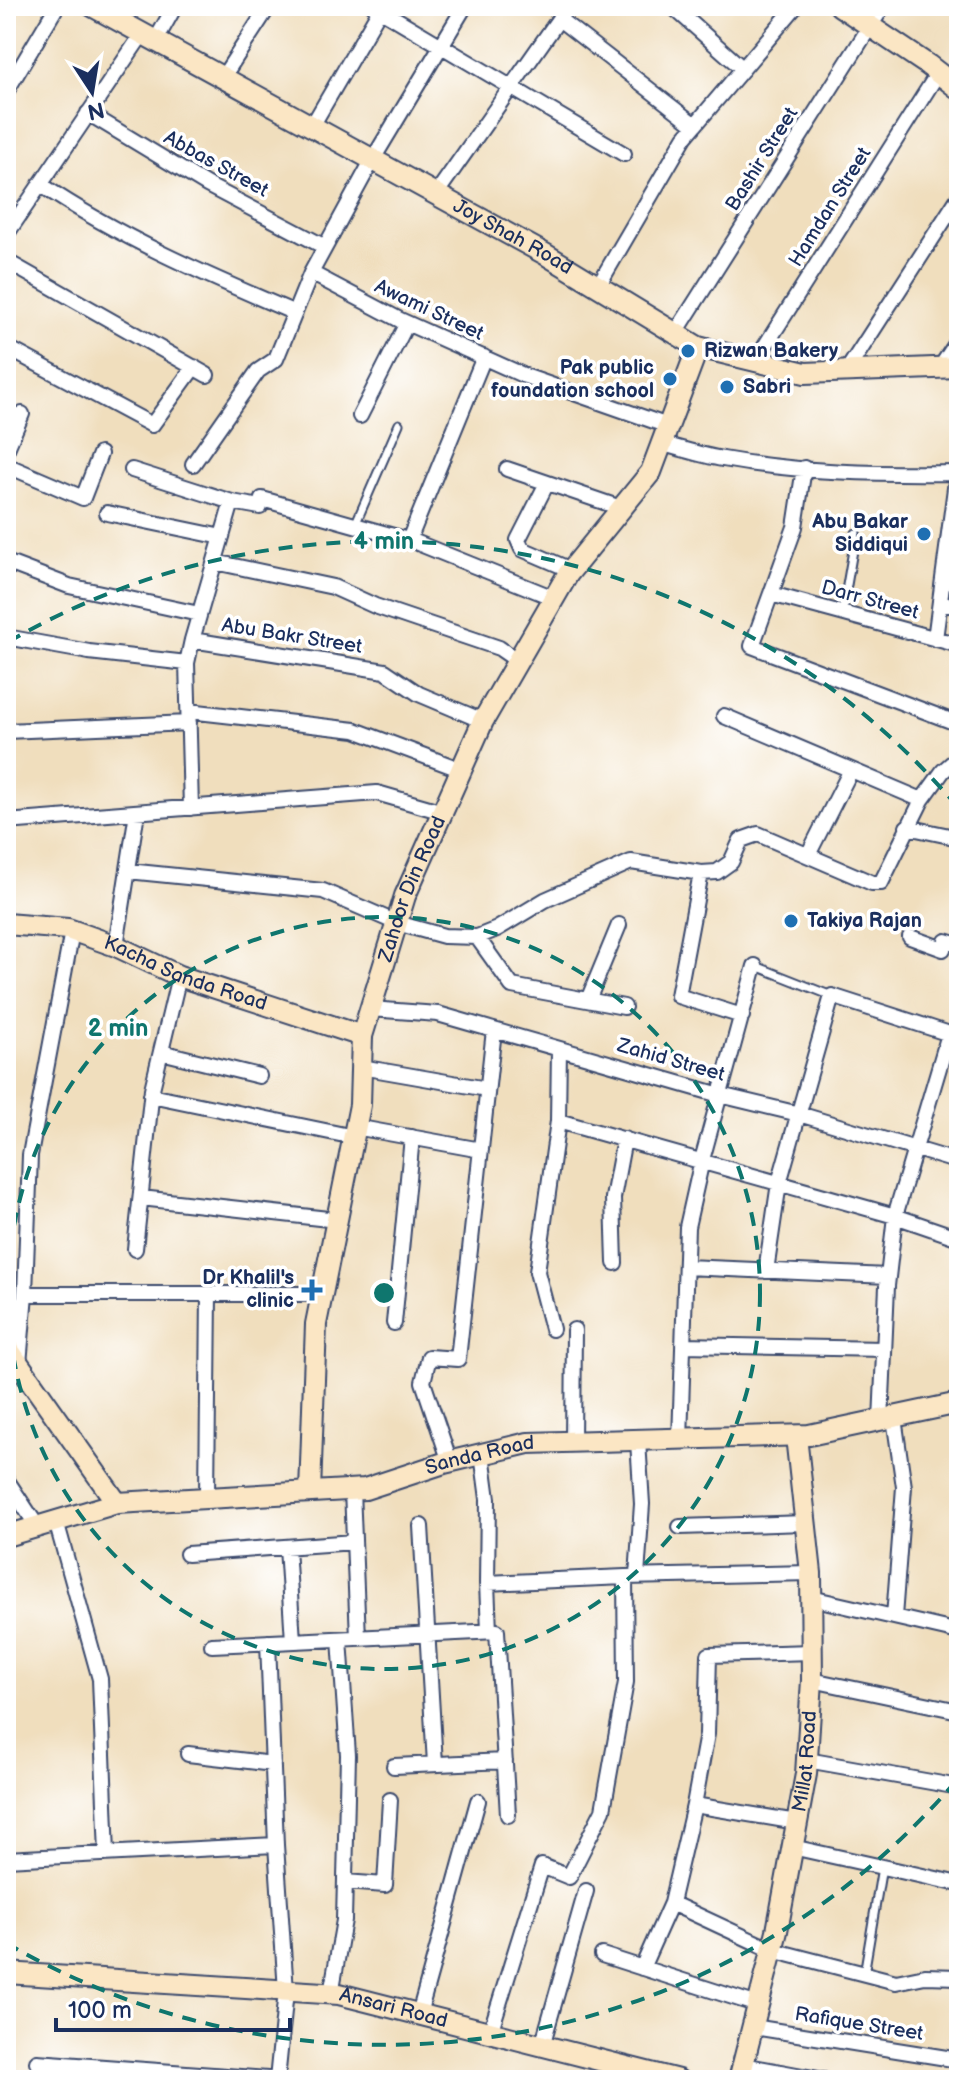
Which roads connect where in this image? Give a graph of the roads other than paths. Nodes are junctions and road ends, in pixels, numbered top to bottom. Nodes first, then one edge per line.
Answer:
1 (57, 6) edge
2 (92, 6) edge
3 (175, 6) edge
4 (269, 6) edge
5 (465, 6) edge
6 (568, 6) edge
7 (672, 6) edge
8 (796, 6) edge
9 (840, 6) edge
10 (883, 6) edge
11 (379, 7) edge
12 (559, 19) junction
13 (870, 26) junction
14 (149, 37) junction
15 (443, 47) junction
16 (743, 69) junction
17 (938, 73) junction
18 (223, 77) junction
19 (510, 86) junction
20 (959, 89) edge
21 (6, 92) edge
22 (88, 113) junction
23 (695, 125) junction
24 (312, 126) junction
25 (624, 154) dead end
26 (373, 159) junction
27 (40, 184) junction
28 (436, 194) junction
29 (959, 197) edge
30 (7, 231) edge
31 (325, 247) junction
32 (6, 261) edge
33 (311, 273) junction
34 (598, 286) junction
35 (295, 313) junction
36 (407, 323) junction
37 (675, 334) junction
38 (959, 339) edge
39 (6, 347) edge
40 (698, 347) junction
41 (484, 357) junction
42 (755, 362) junction
43 (949, 368) edge
44 (846, 372) junction
45 (6, 407) edge
46 (22, 414) joint
47 (360, 416) dead end
48 (399, 424) dead end
49 (666, 435) junction
50 (6, 451) edge
51 (100, 454) dead end
52 (193, 464) dead end
53 (6, 465) edge
54 (804, 468) junction
55 (507, 469) dead end
56 (132, 470) dead end
57 (958, 473) edge
58 (547, 483) junction
59 (232, 502) junction
60 (621, 508) junction
61 (107, 513) dead end
62 (355, 525) junction
63 (856, 533) dead end
64 (222, 537) junction
65 (409, 540) junction
66 (6, 562) edge
67 (215, 562) junction
68 (571, 570) junction
69 (771, 594) junction
70 (554, 598) junction
71 (940, 604) junction
72 (959, 606) edge
73 (199, 614) junction
74 (842, 614) junction
75 (6, 637) edge
76 (935, 639) junction
77 (192, 640) junction
78 (959, 645) edge
79 (518, 661) junction
80 (187, 663) junction
81 (724, 716) dead end
82 (189, 717) junction
83 (483, 721) junction
84 (959, 724) edge
85 (6, 731) edge
86 (959, 757) edge
87 (462, 770) junction
88 (851, 770) junction
89 (943, 771) junction
90 (959, 775) edge
91 (922, 800) junction
92 (191, 808) junction
93 (137, 812) junction
94 (443, 812) junction
95 (6, 822) edge
96 (907, 827) junction
97 (959, 838) edge
98 (808, 855) junction
99 (128, 871) junction
100 (701, 873) junction
101 (397, 923) junction
102 (6, 924) edge
103 (619, 925) dead end
104 (72, 931) junction
105 (477, 937) junction
106 (910, 937) dead end
107 (959, 945) edge
108 (116, 946) junction
109 (755, 966) joint
110 (179, 976) junction
111 (832, 996) junction
112 (588, 1000) junction
113 (624, 1007) dead end
114 (370, 1009) junction
115 (742, 1016) junction
116 (494, 1030) junction
117 (954, 1035) edge
118 (362, 1036) junction
119 (559, 1049) junction
120 (161, 1052) junction
121 (361, 1067) junction
122 (259, 1076) dead end
123 (487, 1089) junction
124 (151, 1095) junction
125 (720, 1095) junction
126 (799, 1114) junction
127 (558, 1121) junction
128 (355, 1132) junction
129 (412, 1137) junction
130 (624, 1139) junction
131 (915, 1149) junction
132 (481, 1150) junction
133 (702, 1160) junction
134 (959, 1162) edge
135 (779, 1183) junction
136 (141, 1198) junction
137 (895, 1216) junction
138 (337, 1220) junction
139 (959, 1238) edge
140 (135, 1249) dead end
141 (615, 1263) dead end
142 (686, 1267) junction
143 (766, 1271) junction
144 (888, 1276) junction
145 (25, 1294) junction
146 (209, 1294) junction
147 (322, 1294) junction
148 (394, 1323) dead end
149 (552, 1329) dead end
150 (574, 1330) dead end
151 (683, 1345) junction
152 (6, 1346) edge
153 (884, 1349) junction
154 (19, 1364) junction
155 (959, 1403) edge
156 (888, 1420) junction
157 (796, 1436) junction
158 (680, 1440) junction
159 (638, 1441) junction
160 (573, 1443) junction
161 (482, 1454) junction
162 (450, 1462) junction
163 (6, 1479) edge
164 (352, 1490) junction
165 (310, 1492) junction
166 (207, 1497) junction
167 (117, 1503) junction
168 (805, 1523) junction
169 (47, 1524) junction
170 (421, 1526) dead end
171 (680, 1527) dead end
172 (6, 1536) edge
173 (354, 1542) junction
174 (287, 1547) junction
175 (187, 1554) dead end
176 (811, 1573) junction
177 (631, 1576) junction
178 (487, 1583) junction
179 (811, 1598) junction
180 (894, 1617) junction
181 (489, 1631) junction
182 (959, 1632) edge
183 (425, 1635) junction
184 (358, 1638) junction
185 (340, 1639) junction
186 (293, 1641) junction
187 (268, 1642) junction
188 (212, 1645) dead end
189 (812, 1652) junction
190 (812, 1680) junction
191 (959, 1711) edge
192 (188, 1754) dead end
193 (807, 1760) junction
194 (505, 1761) junction
195 (273, 1764) junction
196 (435, 1764) junction
197 (394, 1766) dead end
198 (959, 1787) edge
199 (390, 1800) dead end
200 (478, 1801) dead end
201 (694, 1805) junction
202 (508, 1815) dead end
203 (797, 1822) junction
204 (276, 1845) junction
205 (792, 1847) junction
206 (107, 1854) junction
207 (6, 1859) edge
208 (882, 1867) junction
209 (345, 1882) junction
210 (959, 1884) edge
211 (586, 1891) dead end
212 (671, 1903) junction
213 (772, 1950) junction
214 (602, 1955) dead end
215 (642, 1968) junction
216 (6, 1973) edge
217 (864, 1974) junction
218 (959, 1977) edge
219 (286, 1991) junction
220 (331, 1994) junction
221 (758, 2005) junction
222 (419, 2014) junction
223 (753, 2027) junction
224 (490, 2033) junction
225 (542, 2046) junction
226 (959, 2060) edge
227 (37, 2062) dead end
228 (741, 2072) edge
229 (278, 2080) edge
230 (678, 2080) edge
231 (824, 2080) edge

1 - 21 street
2 - 14 street, Joy Shah Road
3 - 14 street
4 - 18 street
5 - 15 street
6 - 12 street
7 - 16 street
8 - 16 street
9 - 13 street
10 - 13 street, Bashir Street
11 - 15 street
11 - 24 street
12 - 19 street
12 - 23 street
13 - 17 street
13 - 37 street, Bashir Street
14 - 18 street, Joy Shah Road
14 - 22 street
15 - 19 street
15 - 26 street
16 - 23 street
17 - 20 street
17 - 42 street, Hamdan Street
18 - 24 street, Joy Shah Road
19 - 25 street
19 - 28 street
22 - 27 street
22 - 31 street, Abbas Street
23 - 34 street
24 - 26 street, Joy Shah Road
26 - 28 street, Joy Shah Road
26 - 31 street
27 - 30 street
27 - 35 street
28 - 34 street, Joy Shah Road
29 - 44 street
31 - 33 street
32 - 39 street
33 - 35 street
33 - 36 street, Awami Street
34 - 37 street, Joy Shah Road
35 - 52 street
36 - 41 street, Awami Street
36 - 47 street
37 - 40 street, Joy Shah Road
38 - 43 street
40 - 42 street, Joy Shah Road
40 - 49 street, Zahoor Din Road
41 - 49 street, Awami Street
41 - 65 street
42 - 44 street, Joy Shah Road
43 - 44 street, Joy Shah Road
45 - 46 lane
46 - 50 street
48 - 62 lane
49 - 54 street, Awami Street
49 - 60 street, Zahoor Din Road
51 - 53 street
54 - 57 street, Awami Street
54 - 69 street
55 - 58 street
56 - 59 street
57 - 71 street
58 - 60 street
58 - 68 street
59 - 62 street
59 - 64 street
60 - 68 street, Zahoor Din Road
61 - 64 street
62 - 65 street
63 - 74 lane
64 - 67 street
65 - 70 street
66 - 73 street
67 - 73 street
67 - 79 street
68 - 70 street, Zahoor Din Road
69 - 74 street, Darr Street
69 - 84 street
70 - 79 street, Zahoor Din Road
71 - 72 street
71 - 76 street
73 - 77 street
74 - 76 street, Darr Street
75 - 80 street
76 - 78 street, Darr Street
77 - 80 street, Abu Bakr Street
77 - 83 street, Abu Bakr Street
79 - 83 street, Zahoor Din Road
80 - 82 street, Abu Bakr Street
81 - 88 street
82 - 85 street
82 - 87 street
82 - 92 street, Abu Bakr Street
83 - 87 street, Zahoor Din Road
86 - 89 street
87 - 94 street, Zahoor Din Road
88 - 91 street
88 - 98 street
89 - 90 street
89 - 91 street
91 - 96 street
92 - 93 street
92 - 94 street
93 - 95 street
93 - 99 street
94 - 101 street, Zahoor Din Road
96 - 97 street
96 - 98 street
98 - 100 street
99 - 101 street
99 - 108 street
100 - 105 street
100 - 115 street
101 - 105 street
101 - 114 street, Zahoor Din Road
102 - 104 street, Kacha Sanda Road
103 - 112 street
104 - 108 street, Kacha Sanda Road
104 - 145 street
105 - 112 street
106 - 107 street
108 - 110 street, Kacha Sanda Road
109 - 111 lane
109 - 115 street
110 - 118 street, Kacha Sanda Road
110 - 120 street
111 - 117 street
111 - 126 street
112 - 113 street
114 - 116 street, Zahid Street
114 - 118 street, Zahoor Din Road
115 - 125 street
116 - 119 street, Zahid Street
116 - 123 street
117 - 131 street
118 - 121 street, Zahoor Din Road
119 - 125 street, Zahid Street
119 - 127 street
120 - 122 street
120 - 124 street
121 - 123 street
121 - 128 street, Zahoor Din Road
123 - 132 street
124 - 128 street
124 - 136 street
125 - 126 street, Zahid Street
125 - 133 street
126 - 131 street, Zahid Street
126 - 135 street
127 - 130 street
127 - 149 street
128 - 129 street
128 - 138 street, Zahoor Din Road
129 - 132 street
129 - 148 street
130 - 133 street
130 - 141 street
131 - 134 street, Zahid Street
131 - 137 street
132 - 162 street
133 - 135 street
133 - 142 street
135 - 137 street
135 - 143 street
136 - 138 street
136 - 140 street
137 - 139 street
137 - 144 street
138 - 147 street, Zahoor Din Road
142 - 143 street
142 - 151 street
143 - 144 street
144 - 153 street
145 - 146 street
145 - 154 street
146 - 147 street
146 - 166 street
147 - 165 street, Zahoor Din Road
150 - 160 street
151 - 153 street
151 - 158 street
152 - 154 street
153 - 156 street
154 - 167 street
155 - 156 street, Sanda Road
156 - 157 street, Sanda Road
156 - 180 street
157 - 158 street, Sanda Road
157 - 168 street, Millat Road
158 - 159 street, Sanda Road
159 - 160 street, Sanda Road
159 - 177 street
160 - 161 street, Sanda Road
161 - 162 street, Sanda Road
161 - 178 street
162 - 164 street, Sanda Road
163 - 169 street
164 - 165 street, Sanda Road
164 - 173 street
165 - 166 street, Sanda Road
166 - 167 street, Sanda Road
167 - 169 street, Sanda Road
168 - 171 street
168 - 176 street, Millat Road
169 - 172 street, Sanda Road
169 - 206 street
170 - 183 street
173 - 174 street
173 - 184 street
174 - 175 street
174 - 186 street
176 - 177 street
176 - 179 street, Millat Road
177 - 178 street
177 - 224 street
178 - 181 street
179 - 180 street
179 - 189 street, Millat Road
180 - 182 street
181 - 183 street
181 - 194 street
183 - 184 street
183 - 196 street
184 - 185 street
185 - 186 street
185 - 209 street
186 - 187 street
187 - 188 street
187 - 195 street
189 - 190 street, Millat Road
189 - 201 street
190 - 191 street
190 - 193 street, Millat Road
192 - 195 street
193 - 198 street
193 - 203 street, Millat Road
194 - 196 street
194 - 202 street
195 - 204 street
196 - 197 street
199 - 209 street
200 - 222 street
201 - 203 street
201 - 212 street
203 - 205 street, Millat Road
204 - 206 street
204 - 219 street
205 - 208 street
205 - 213 street, Millat Road
206 - 207 street
208 - 210 street
208 - 217 lane
209 - 220 street
211 - 225 street
212 - 213 street
212 - 215 street
213 - 217 street
213 - 221 street, Millat Road
214 - 215 street
215 - 221 street
216 - 219 street, Ansari Road
217 - 218 street
219 - 220 street, Ansari Road
219 - 229 street
220 - 222 street, Ansari Road
221 - 223 street, Millat Road
222 - 224 street, Ansari Road
223 - 226 street, Rafique Street
223 - 228 street, Millat Road
224 - 225 street, Ansari Road
225 - 230 street, Ansari Road
227 - 229 street
228 - 231 street

